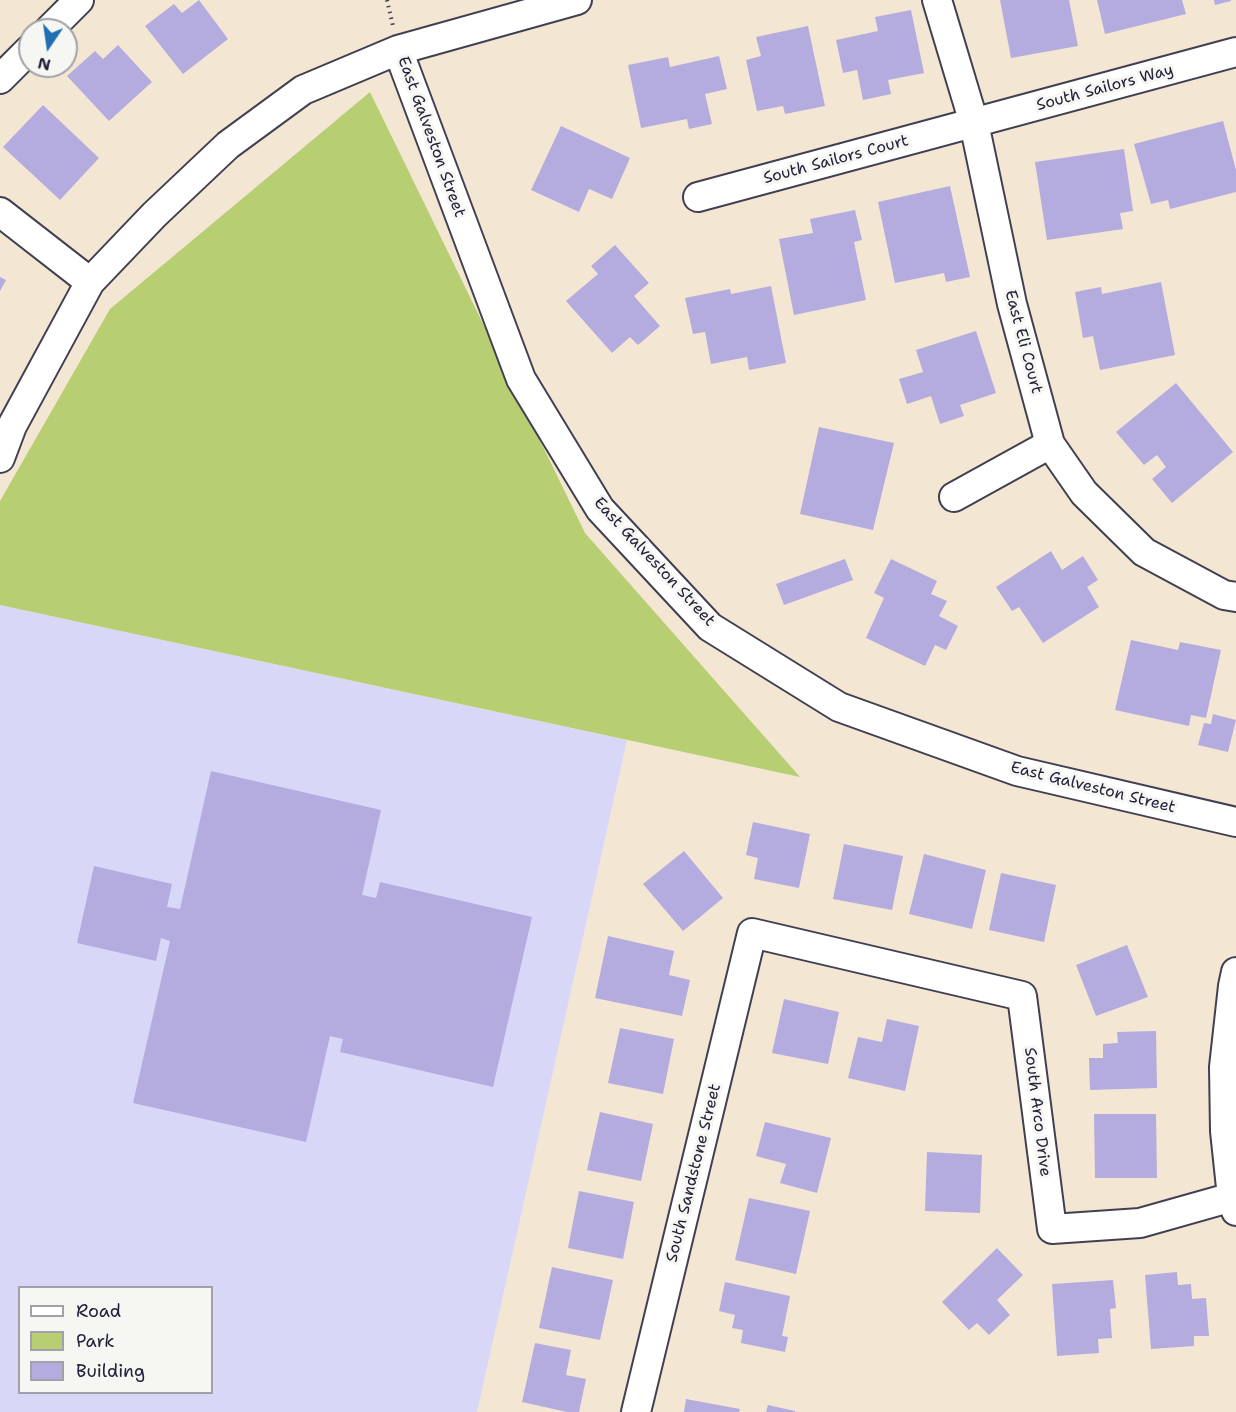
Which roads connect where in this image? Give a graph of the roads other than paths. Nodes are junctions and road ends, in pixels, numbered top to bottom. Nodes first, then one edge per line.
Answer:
1 (80, 0) edge
2 (937, 0) edge
3 (562, 2) edge
4 (61, 18) edge
5 (398, 50) junction
6 (1236, 52) edge
7 (18, 61) edge
8 (0, 79) edge
9 (974, 123) junction
10 (698, 197) dead end
11 (0, 212) edge
12 (90, 282) junction
13 (1050, 444) junction
14 (0, 458) edge
15 (954, 497) dead end
16 (1236, 597) edge
17 (1236, 822) edge
18 (752, 933) joint
19 (1236, 972) edge
20 (1235, 1201) edge
21 (636, 1412) edge

1 - 4 street
2 - 9 street, East Eli Court
3 - 5 street
5 - 12 street
5 - 17 street, East Galveston Street
6 - 9 street, South Sailors Way
7 - 8 street
9 - 10 street, South Sailors Court
9 - 13 street, East Eli Court
11 - 12 street
12 - 14 street
13 - 15 street
13 - 16 street, East Eli Court
18 - 20 street, South Arco Drive
18 - 21 street, South Sandstone Street
19 - 20 street

